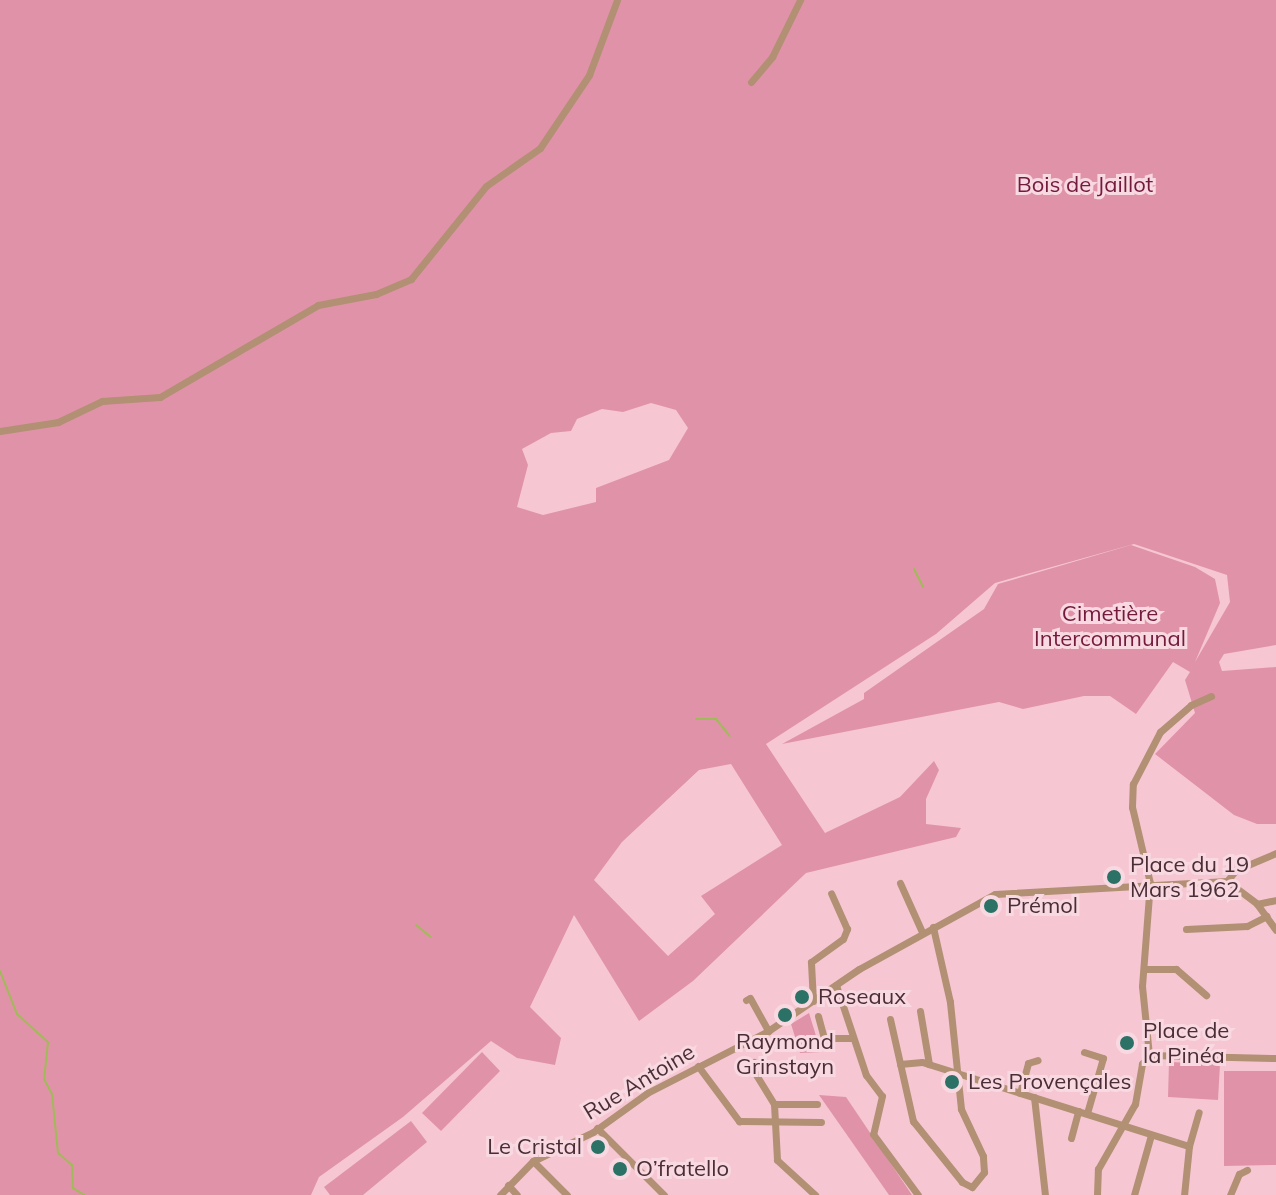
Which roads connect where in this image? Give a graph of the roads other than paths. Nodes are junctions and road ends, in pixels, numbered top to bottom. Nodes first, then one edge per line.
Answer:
1 (617, 0) edge
2 (800, 0) edge
3 (751, 82) dead end
4 (0, 431) edge
5 (1211, 696) dead end
6 (1276, 853) edge
7 (1227, 881) junction
8 (900, 883) dead end
9 (1150, 883) junction
10 (831, 893) dead end
11 (1276, 900) edge
12 (1257, 904) junction
13 (1267, 916) junction
14 (933, 927) junction
15 (1186, 929) dead end
16 (1276, 930) edge
17 (922, 932) junction
18 (1145, 969) junction
19 (836, 985) junction
20 (1206, 995) dead end
21 (746, 1000) dead end
22 (813, 1001) junction
23 (920, 1011) dead end
24 (818, 1016) dead end
25 (890, 1019) dead end
26 (768, 1031) junction
27 (851, 1038) junction
28 (1084, 1052) dead end
29 (1149, 1055) junction
30 (1276, 1058) edge
31 (1038, 1060) dead end
32 (754, 1062) dead end
33 (900, 1064) junction
34 (929, 1064) junction
35 (698, 1066) junction
36 (957, 1073) junction
37 (1020, 1093) junction
38 (1034, 1097) junction
39 (774, 1104) junction
40 (817, 1104) dead end
41 (1083, 1112) junction
42 (1199, 1112) dead end
43 (773, 1122) junction
44 (821, 1122) dead end
45 (1124, 1125) junction
46 (597, 1128) junction
47 (1151, 1135) junction
48 (1071, 1138) dead end
49 (1189, 1146) junction
50 (533, 1161) junction
51 (1247, 1170) dead end
52 (508, 1185) junction
53 (970, 1191) edge
54 (500, 1195) edge
55 (517, 1195) edge
56 (567, 1195) edge
57 (664, 1195) edge
58 (815, 1195) edge
59 (918, 1195) edge
60 (1045, 1195) edge
61 (1097, 1195) edge
62 (1134, 1195) edge
63 (1184, 1195) edge
64 (1230, 1195) edge

1 - 4 street
2 - 3 street
5 - 9 street
6 - 7 street
7 - 9 street, Rue Antoine
7 - 12 street
8 - 17 street
9 - 14 street, Rue Antoine
9 - 18 street
10 - 22 street
11 - 12 street
12 - 13 street
13 - 15 street
13 - 16 street
14 - 17 street, Rue Antoine
14 - 36 street
17 - 19 street, Rue Antoine
18 - 20 street
18 - 29 street
19 - 22 street, Rue Antoine
19 - 27 street
21 - 26 street
22 - 26 street, Rue Antoine
23 - 34 street
24 - 27 street
25 - 33 street
26 - 35 street, Rue Antoine
27 - 59 street
28 - 41 street
29 - 30 street
29 - 45 street
31 - 37 street
32 - 39 street
33 - 34 street
33 - 53 street
34 - 36 street
35 - 43 street
35 - 46 street, Rue Antoine
36 - 37 street
36 - 53 street
37 - 38 street
38 - 41 street
38 - 60 street
39 - 40 street
39 - 43 street
41 - 45 street
41 - 48 street
42 - 49 street
43 - 44 street
43 - 58 street
45 - 47 street
45 - 61 street
46 - 50 street, Rue Antoine
46 - 57 street
47 - 49 street
47 - 62 street
49 - 63 street
50 - 52 street, Rue Antoine
50 - 56 street
51 - 64 street
52 - 54 street, Rue Antoine
52 - 55 street

